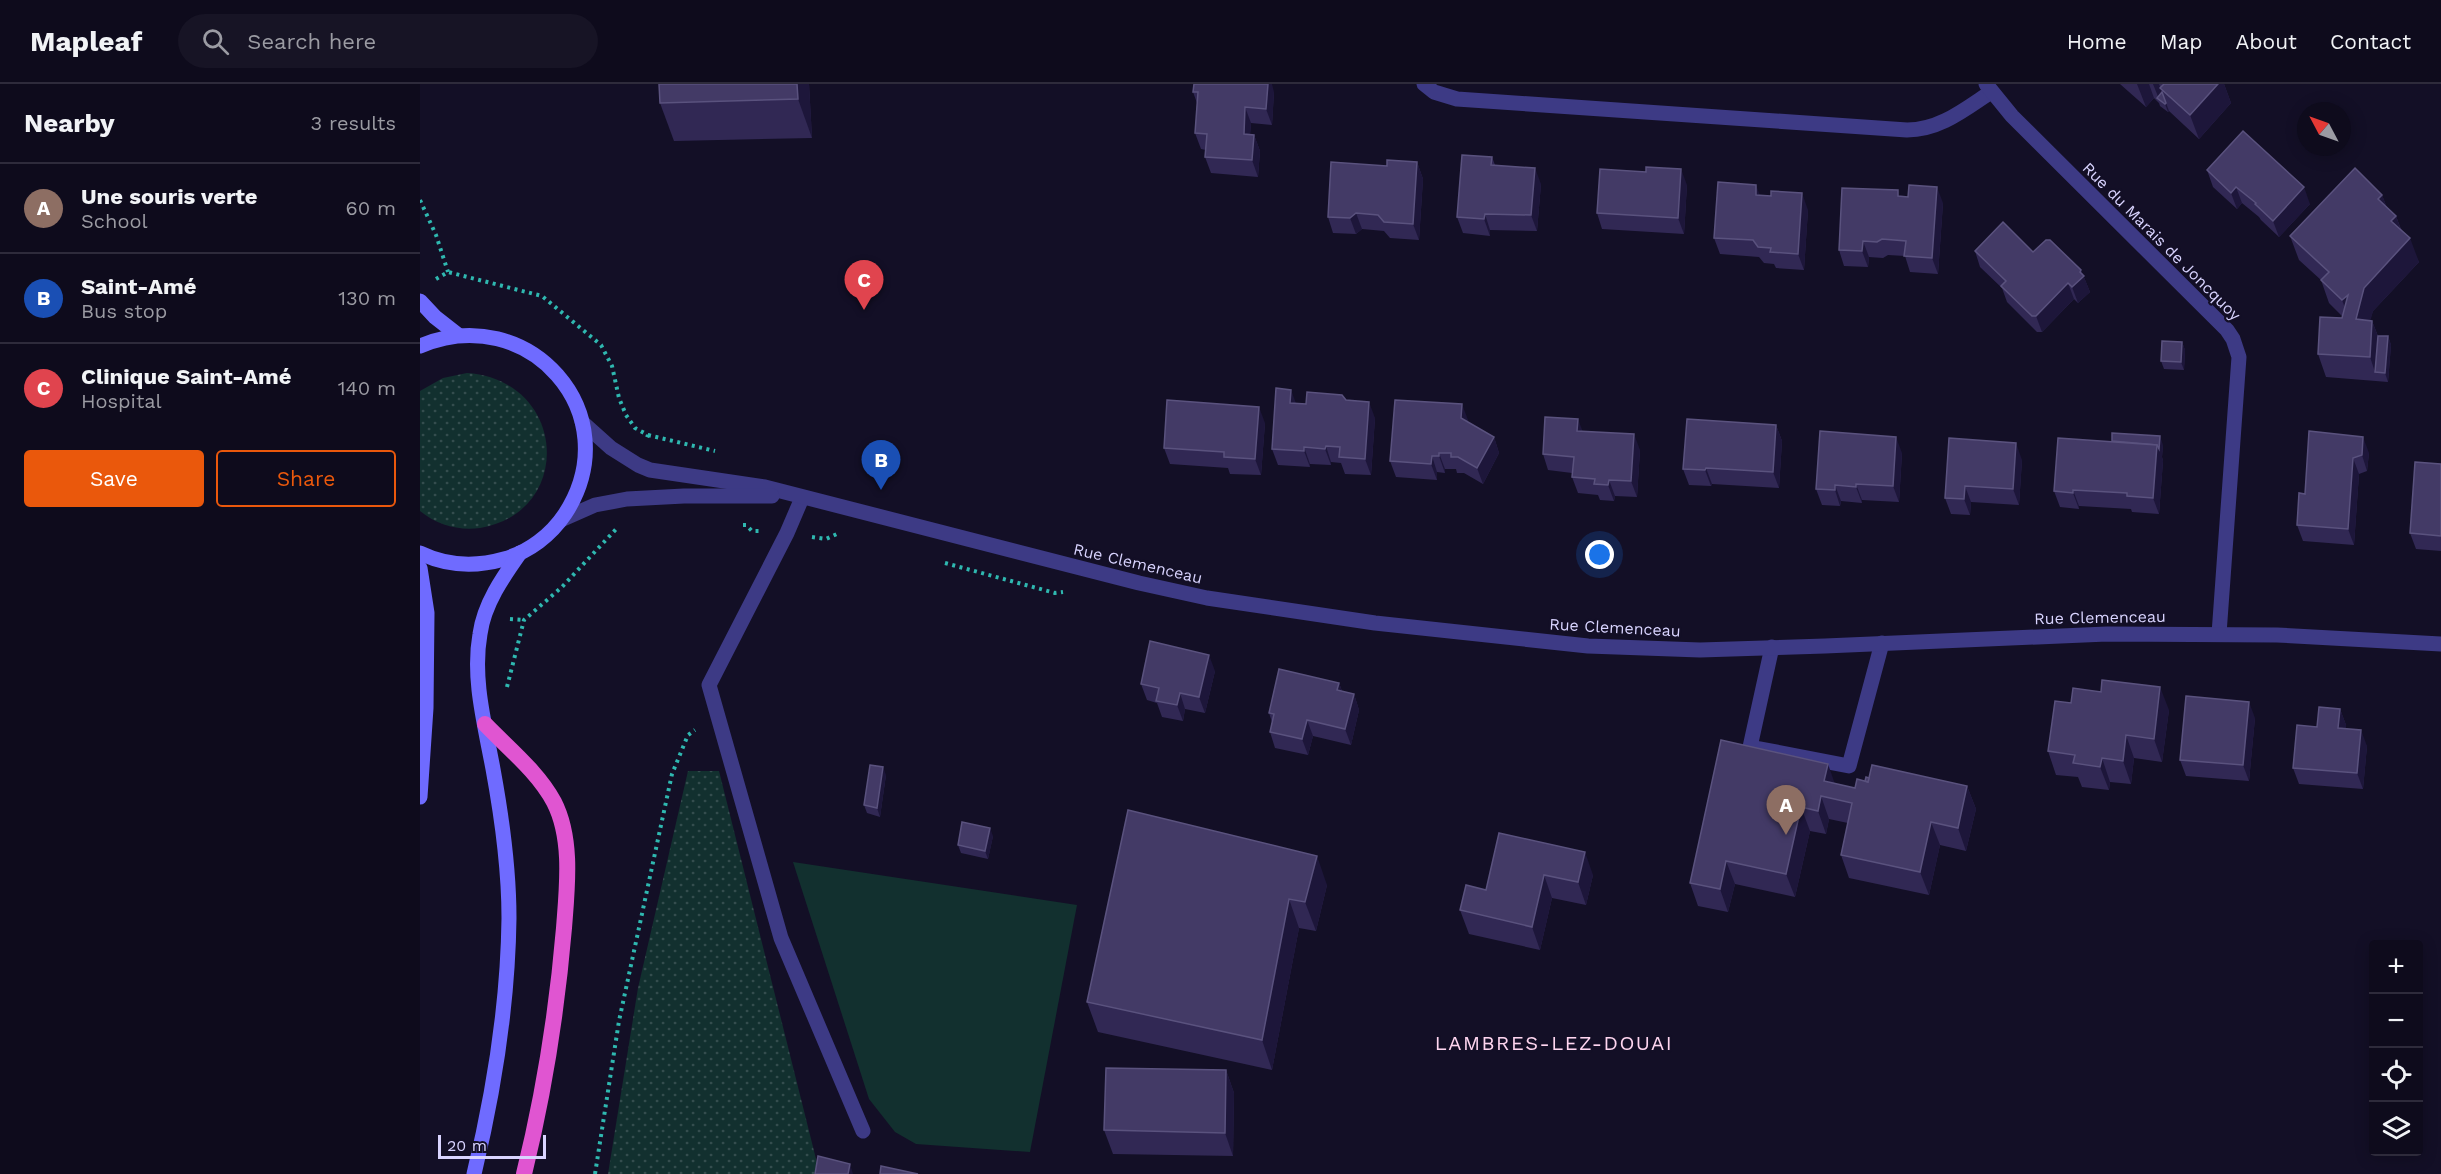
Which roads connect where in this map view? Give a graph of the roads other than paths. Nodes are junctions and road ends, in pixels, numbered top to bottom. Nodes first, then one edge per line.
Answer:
1 (1424, 84) edge
2 (1988, 88) edge
3 (420, 301) edge
4 (458, 335) junction
5 (420, 345) edge
6 (582, 422) junction
7 (802, 498) junction
8 (561, 520) junction
9 (420, 553) edge
10 (520, 553) junction
11 (420, 568) edge
12 (2219, 634) junction
13 (1882, 643) junction
14 (2441, 644) edge
15 (1772, 647) junction
16 (485, 724) junction
17 (420, 797) edge
18 (863, 1131) dead end
19 (474, 1174) edge
20 (524, 1174) edge

1 - 2 street
2 - 12 street, Rue du Marais de Joncquoy
3 - 4 main road
4 - 5 main road
4 - 6 main road
6 - 7 street, Rue Clemenceau
6 - 8 main road
7 - 8 street, Rue Clemenceau
7 - 15 street, Rue Clemenceau
7 - 18 street
8 - 10 main road
9 - 10 main road
10 - 16 main road
11 - 17 main road
12 - 13 street, Rue Clemenceau
12 - 14 street, Rue Clemenceau
13 - 15 street, Rue Clemenceau
13 - 15 street
16 - 19 main road
16 - 20 highway

